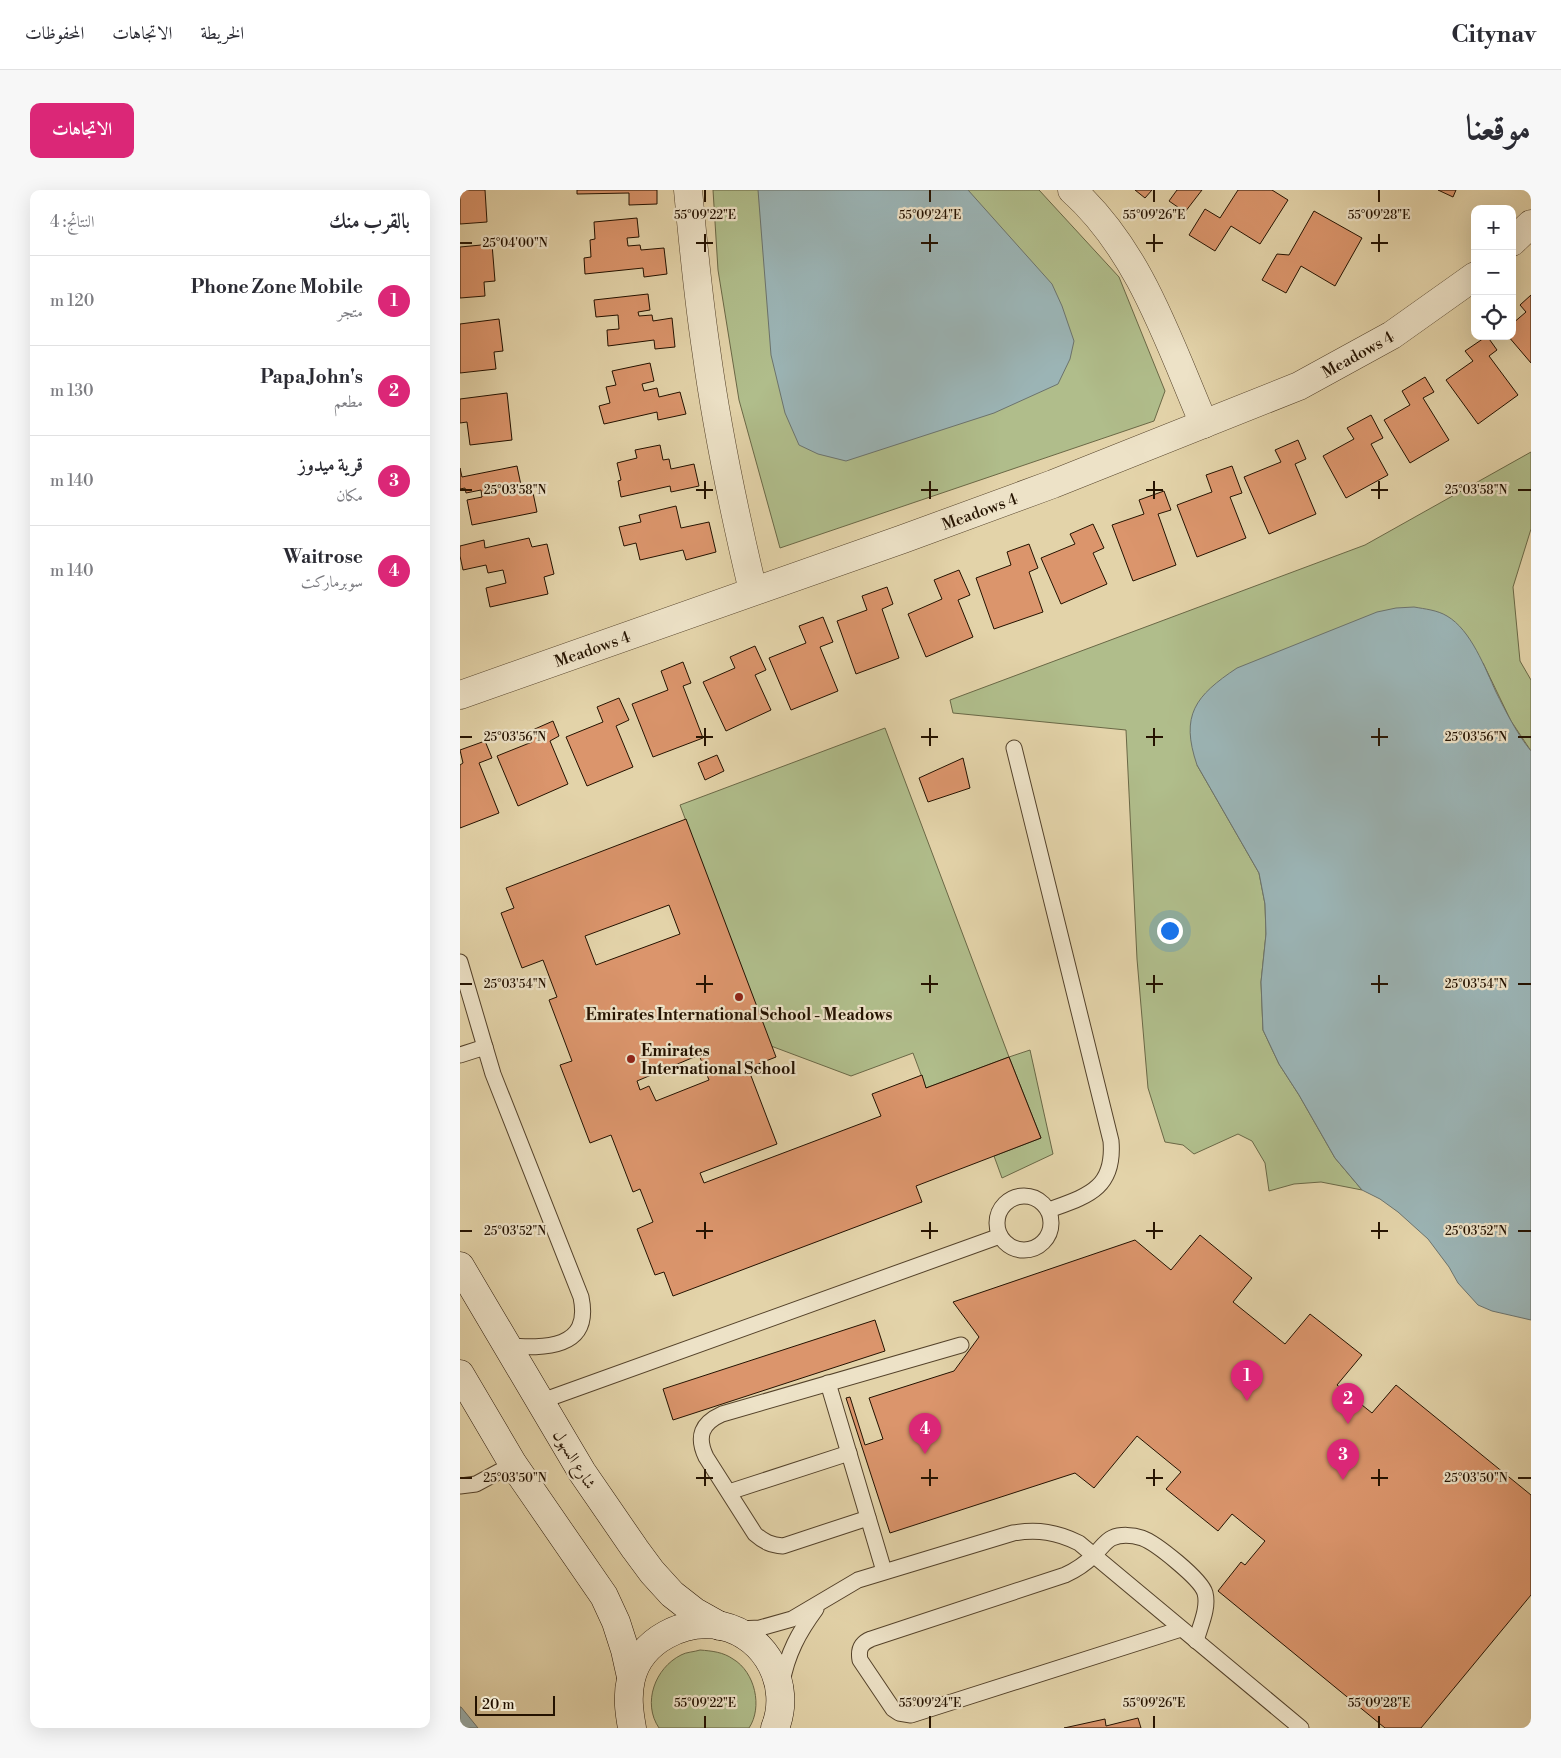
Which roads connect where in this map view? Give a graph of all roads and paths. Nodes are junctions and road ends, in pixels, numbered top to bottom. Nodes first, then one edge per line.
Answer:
1 (688, 190) edge
2 (1072, 190) edge
3 (1531, 224) edge
4 (1516, 238) edge
5 (1471, 279) edge
6 (1204, 424) junction
7 (753, 591) junction
8 (460, 696) edge
9 (1014, 748) dead end
10 (460, 962) edge
11 (485, 1047) junction
12 (460, 1055) edge
13 (1049, 1210) junction
14 (1000, 1236) junction
15 (460, 1266) edge
16 (961, 1345) dead end
17 (508, 1346) junction
18 (460, 1374) edge
19 (828, 1383) junction
20 (540, 1402) junction
21 (849, 1453) junction
22 (513, 1464) junction
23 (460, 1486) edge
24 (728, 1492) junction
25 (868, 1518) junction
26 (1094, 1555) junction
27 (884, 1571) junction
28 (822, 1602) junction
29 (725, 1627) junction
30 (1181, 1629) junction
31 (1196, 1641) junction
32 (631, 1677) junction
33 (781, 1715) edge
34 (632, 1728) edge
35 (1300, 1728) edge

1 - 7 street
2 - 6 street
3 - 4 street
5 - 6 street, Meadows 4
6 - 7 street, Meadows 4
7 - 8 street, Meadows 4
9 - 13 lane
10 - 11 lane
11 - 12 lane
11 - 17 lane
13 - 14 lane
13 - 14 lane
14 - 20 lane
15 - 17 street, شارع السهول
16 - 19 lane
17 - 20 street, شارع السهول
18 - 22 street
19 - 21 lane
19 - 24 lane
20 - 29 street, شارع السهول
21 - 24 lane
21 - 25 lane
22 - 23 lane
22 - 32 street
24 - 25 lane
25 - 27 lane
26 - 27 lane
26 - 30 lane
26 - 30 lane
26 - 31 lane
27 - 28 lane
28 - 29 lane
28 - 33 lane
29 - 32 street
29 - 33 street, شارع السهول
30 - 31 lane
31 - 35 lane
32 - 34 street

